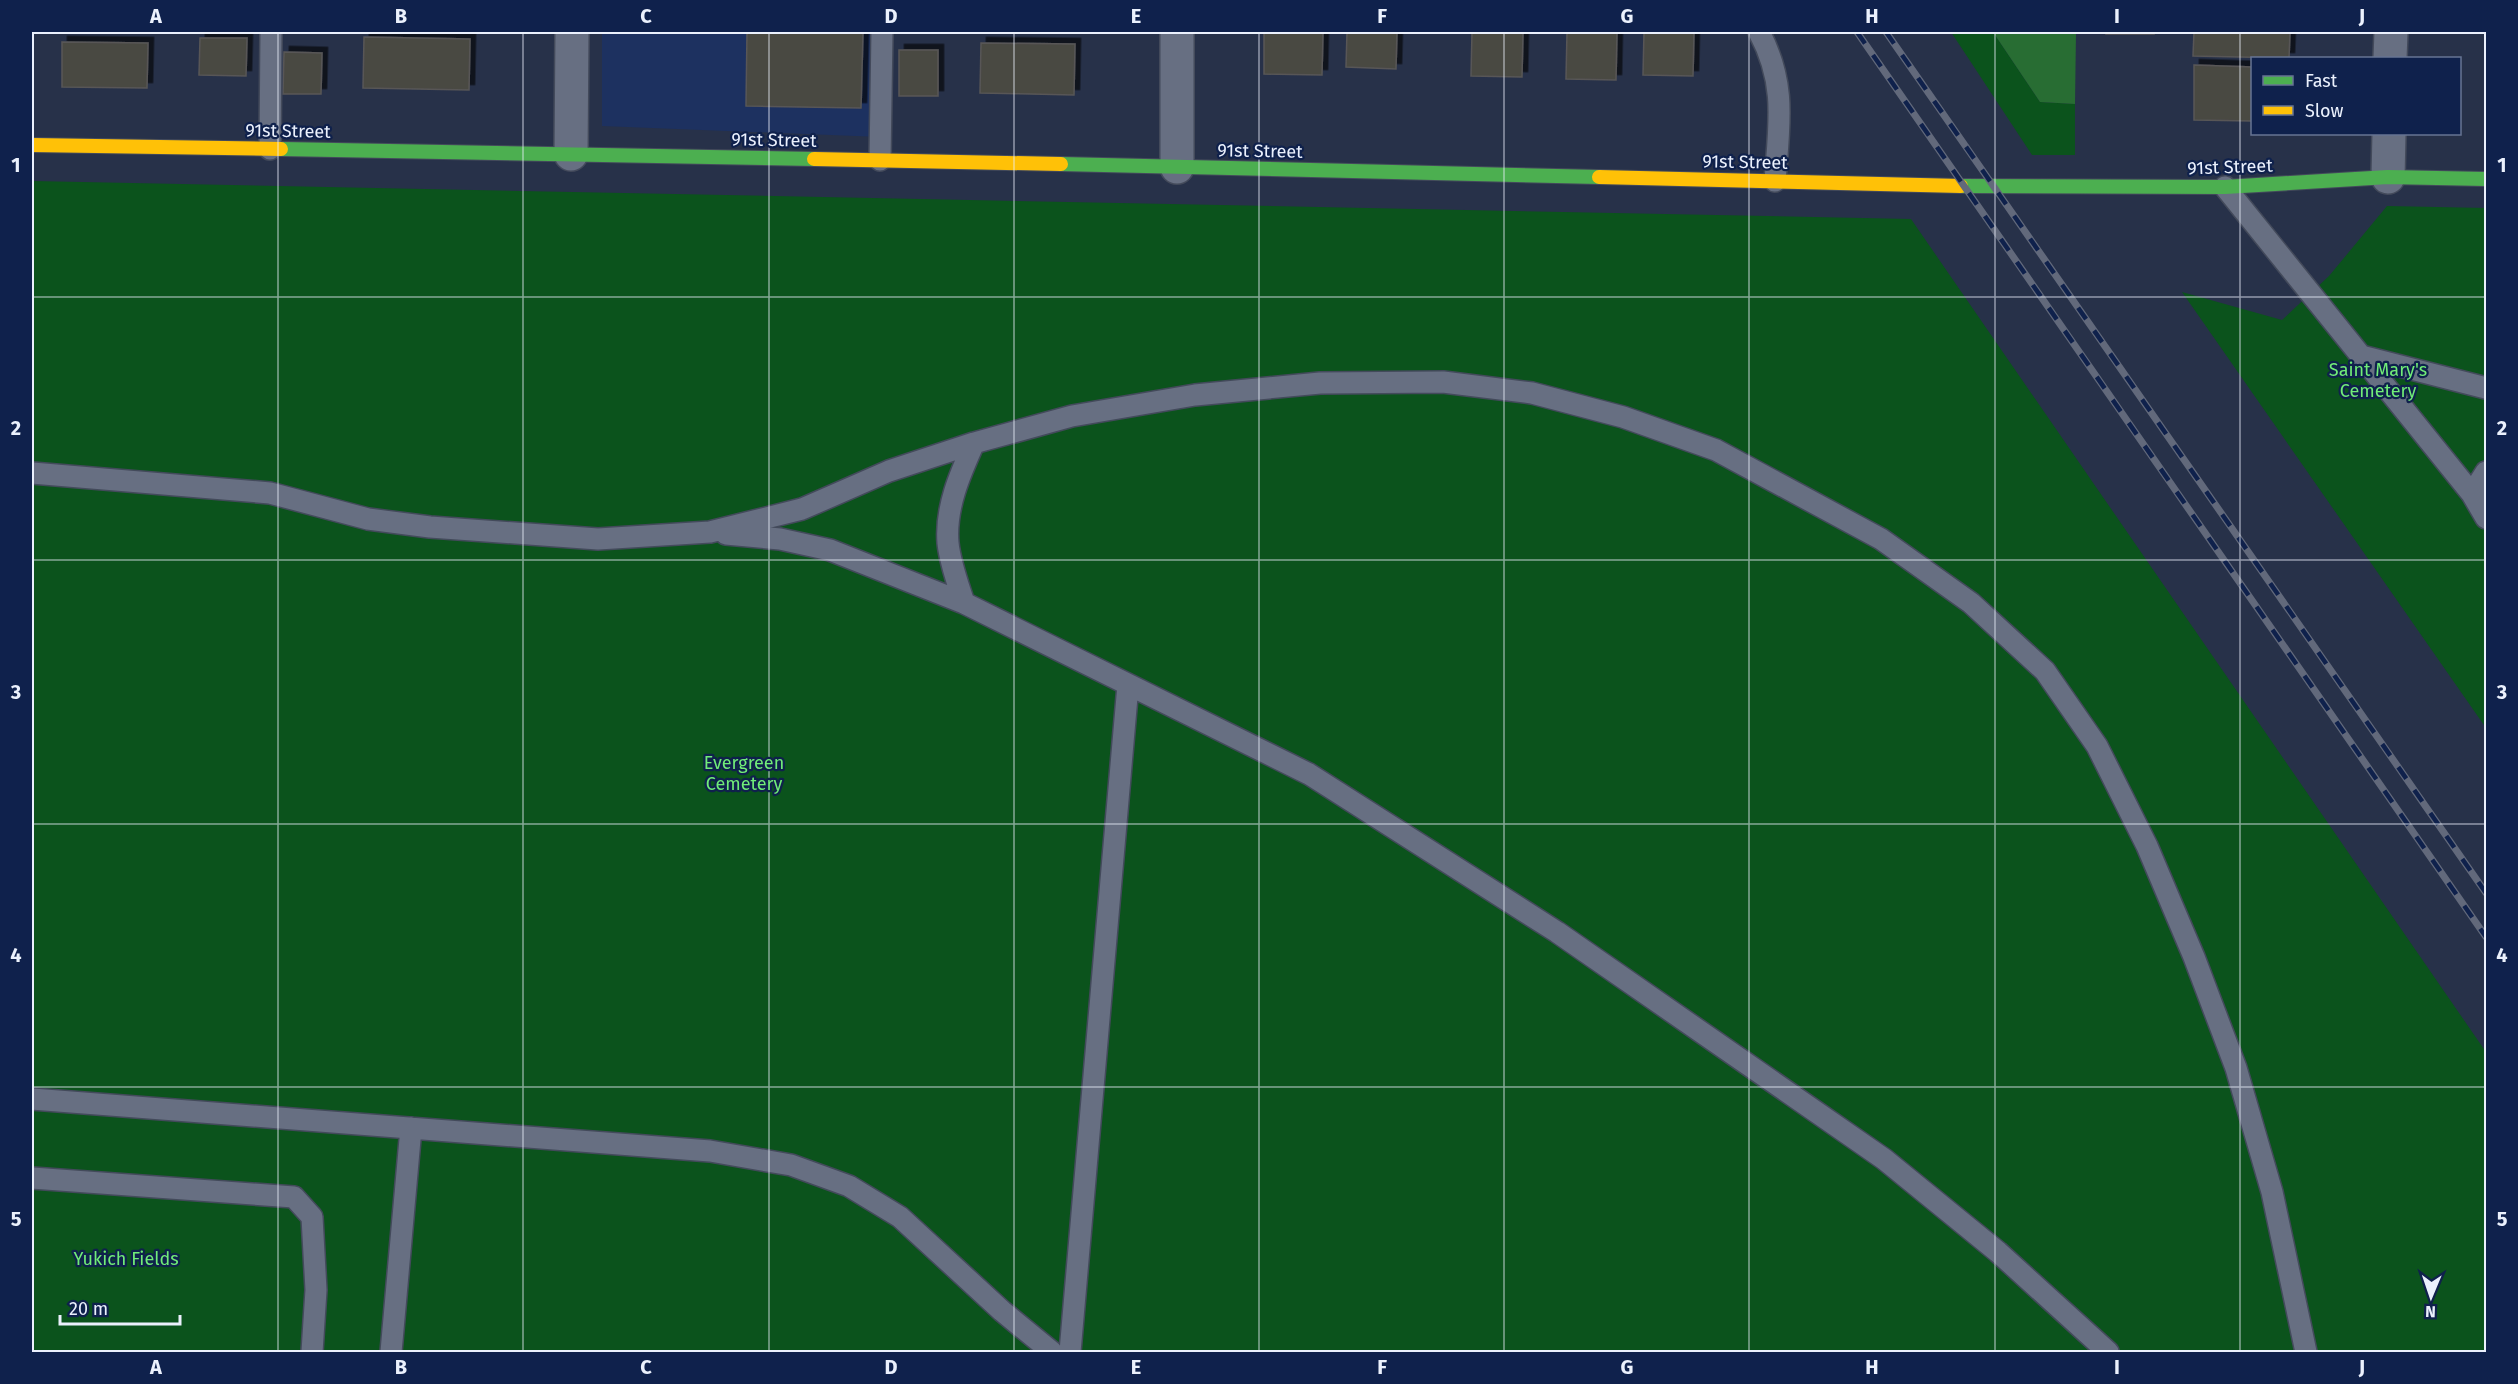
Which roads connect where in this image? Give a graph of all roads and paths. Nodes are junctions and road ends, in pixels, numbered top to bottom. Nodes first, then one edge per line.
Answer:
1 (271, 32) edge
2 (572, 32) edge
3 (882, 32) edge
4 (1177, 32) edge
5 (1758, 32) edge
6 (2391, 32) edge
7 (2390, 57) edge
8 (2389, 135) edge
9 (32, 145) edge
10 (270, 149) junction
11 (571, 154) junction
12 (880, 160) junction
13 (1177, 167) junction
14 (2388, 177) junction
15 (2487, 179) edge
16 (1775, 181) junction
17 (2225, 187) junction
18 (2361, 356) junction
19 (2487, 388) edge
20 (974, 443) junction
21 (2487, 472) edge
22 (32, 473) edge
23 (2472, 494) junction
24 (2487, 518) edge
25 (710, 532) junction
26 (964, 603) junction
27 (1128, 685) junction
28 (32, 1099) edge
29 (411, 1128) junction
30 (32, 1178) edge
31 (312, 1353) edge
32 (391, 1353) edge
33 (1052, 1353) edge
34 (1070, 1353) edge
35 (2108, 1353) edge
36 (2306, 1353) edge

1 - 10 lane
2 - 11 street
3 - 12 lane
4 - 13 street
5 - 16 lane
6 - 7 street
8 - 14 street
9 - 10 street, 91st Street
10 - 11 street, 91st Street
11 - 12 street, 91st Street
12 - 13 street, 91st Street
13 - 16 street, 91st Street
14 - 15 street, 91st Street
14 - 17 street, 91st Street
16 - 17 street, 91st Street
17 - 18 lane
18 - 19 lane
18 - 23 lane
20 - 25 lane
20 - 26 lane
20 - 36 lane
21 - 23 lane
22 - 25 lane
23 - 24 lane
25 - 26 lane
26 - 27 lane
27 - 34 lane
27 - 35 lane
28 - 29 lane
29 - 32 lane
29 - 33 lane
30 - 31 lane

